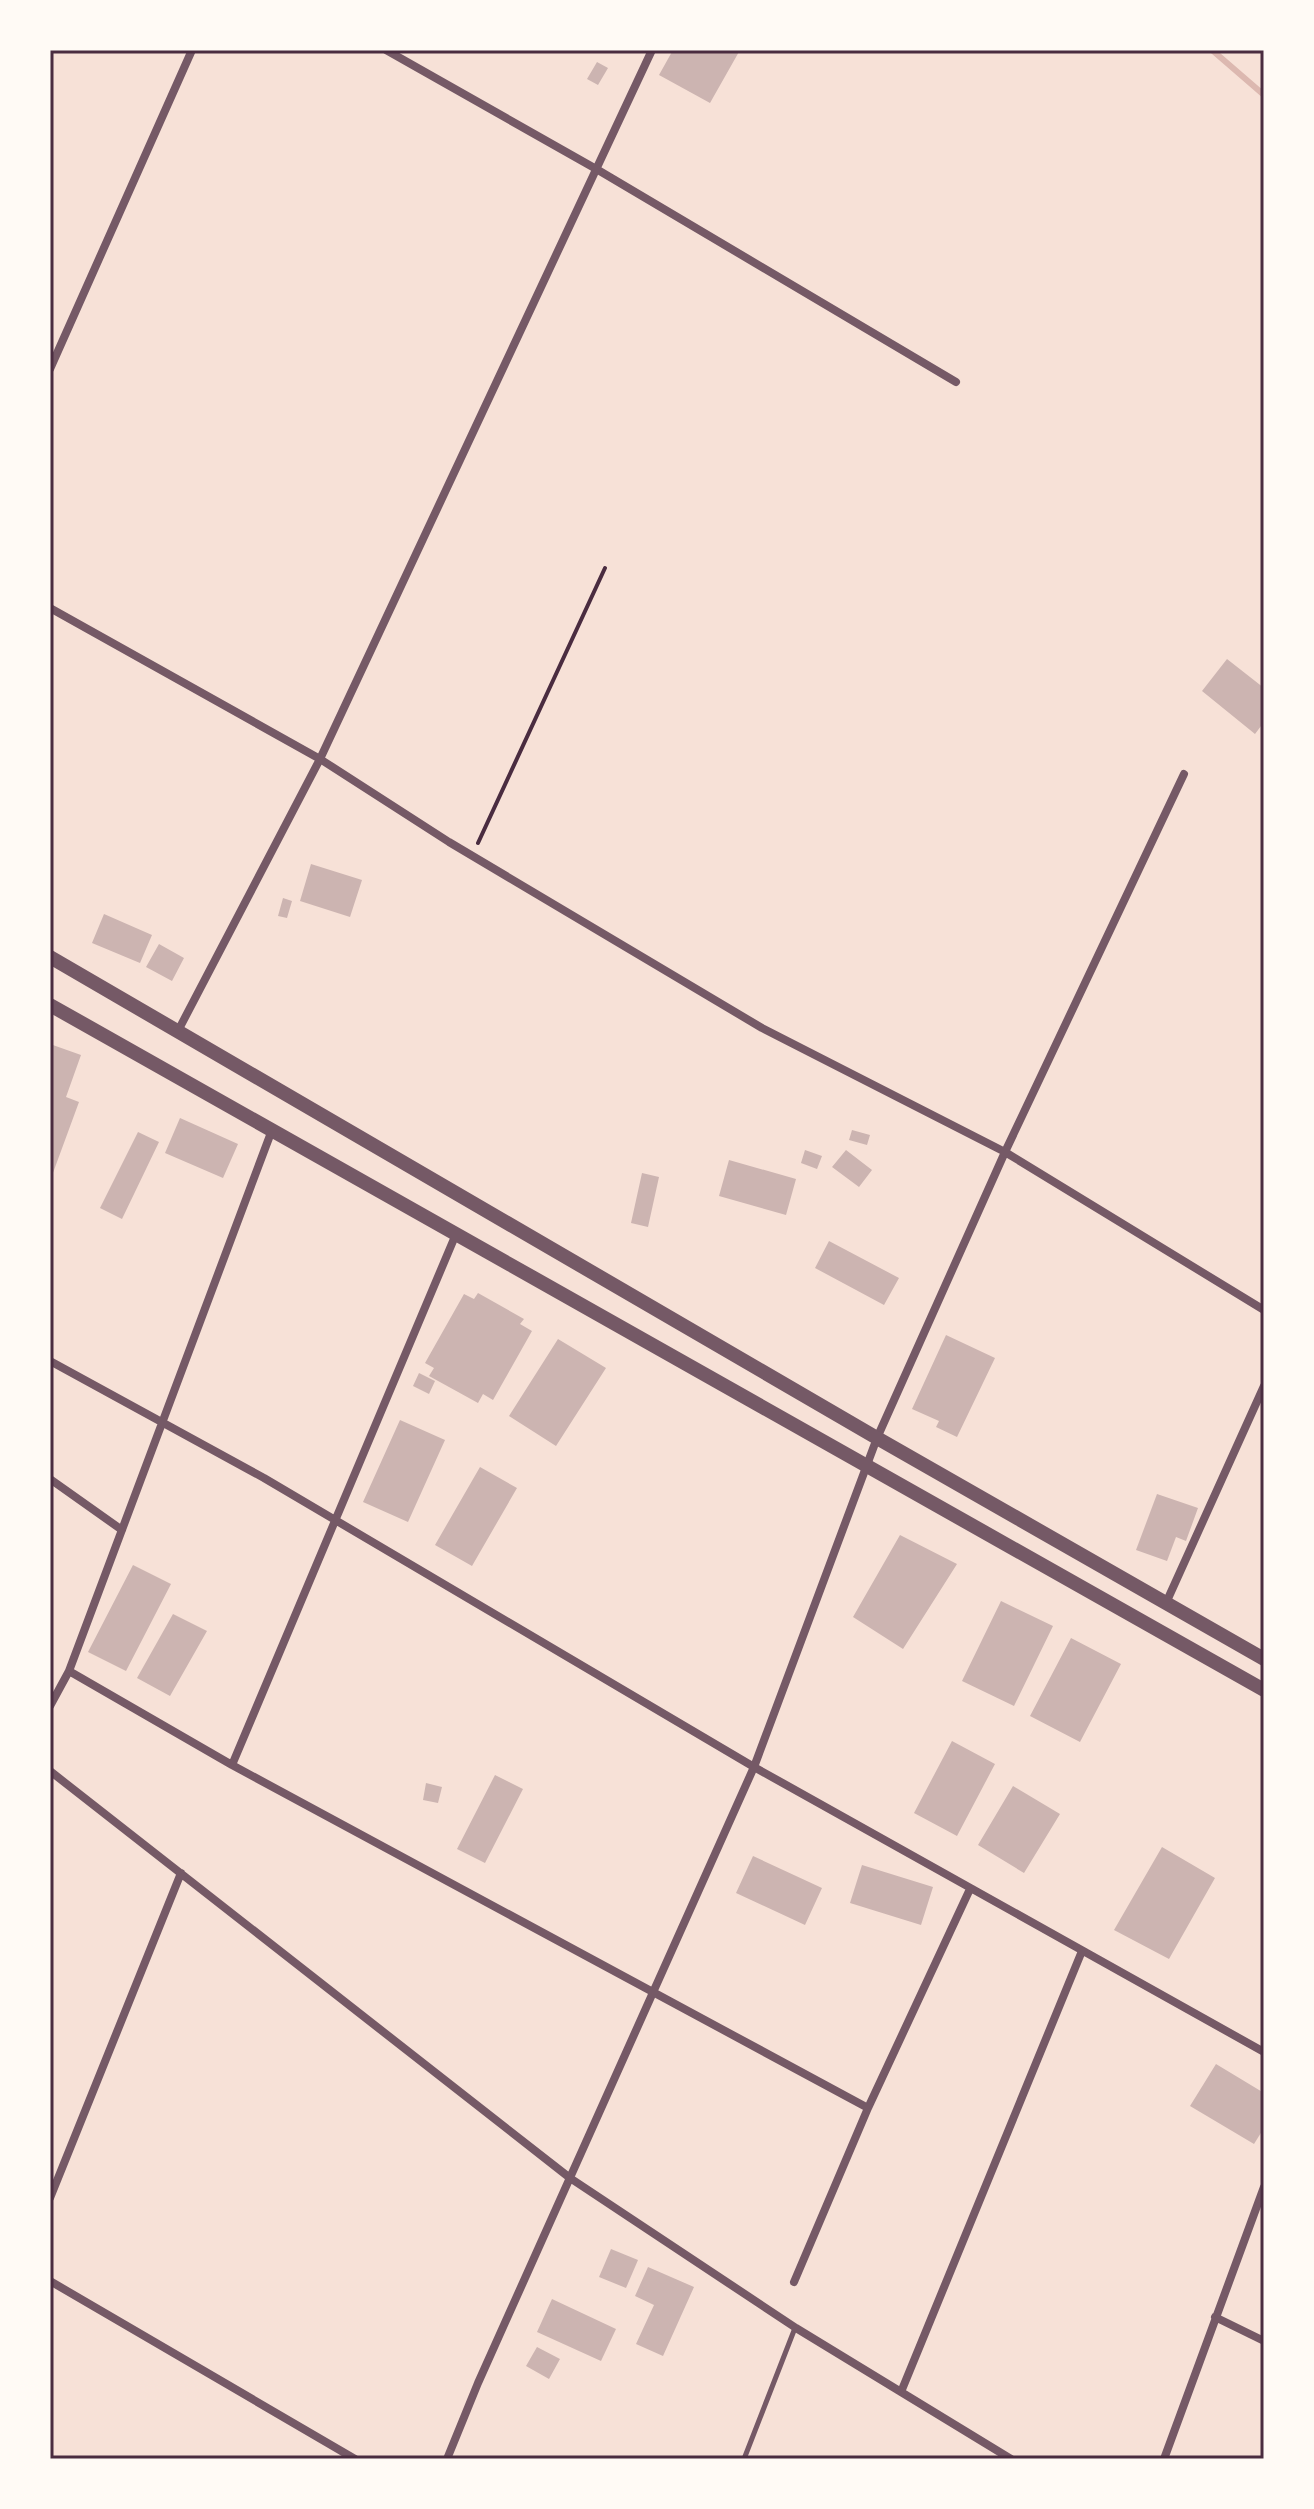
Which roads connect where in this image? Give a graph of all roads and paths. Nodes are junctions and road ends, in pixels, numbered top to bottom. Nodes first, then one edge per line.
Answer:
1 (192, 50) edge
2 (386, 50) edge
3 (652, 50) edge
4 (598, 170) junction
5 (50, 369) edge
6 (956, 382) dead end
7 (605, 568) dead end
8 (50, 608) edge
9 (320, 759) junction
10 (1184, 774) dead end
11 (472, 856) junction
12 (50, 957) edge
13 (50, 1005) edge
14 (179, 1029) junction
15 (272, 1130) junction
16 (1005, 1152) junction
17 (456, 1234) junction
18 (1264, 1310) edge
19 (50, 1361) edge
20 (1264, 1386) edge
21 (162, 1423) junction
22 (877, 1438) junction
23 (867, 1464) junction
24 (50, 1479) edge
25 (335, 1521) junction
26 (122, 1530) junction
27 (1166, 1603) junction
28 (1264, 1659) edge
29 (69, 1671) junction
30 (1264, 1690) edge
31 (50, 1706) edge
32 (232, 1765) junction
33 (754, 1767) junction
34 (50, 1771) edge
35 (181, 1873) junction
36 (970, 1889) junction
37 (1082, 1951) junction
38 (655, 1990) junction
39 (1264, 2052) edge
40 (868, 2108) junction
41 (570, 2178) junction
42 (1264, 2187) edge
43 (50, 2198) edge
44 (50, 2281) edge
45 (794, 2282) dead end
46 (1215, 2317) junction
47 (796, 2328) junction
48 (1264, 2341) edge
49 (901, 2392) junction
50 (355, 2459) edge
51 (447, 2459) edge
52 (744, 2459) edge
53 (1011, 2459) edge
54 (1164, 2459) edge

1 - 5 street
2 - 4 street
3 - 4 street
4 - 6 street
4 - 9 street
7 - 11 path
8 - 9 street
9 - 11 street
9 - 14 street
10 - 16 street
11 - 16 street
12 - 14 street
13 - 15 street
14 - 22 street
15 - 17 street
15 - 21 street
16 - 18 street
16 - 22 street
17 - 23 street
17 - 25 street
19 - 21 street
20 - 27 street
21 - 25 street
21 - 26 street
22 - 23 street
22 - 27 street
23 - 30 street
23 - 33 street
24 - 26 street
25 - 32 street
25 - 33 street
26 - 29 street
27 - 28 street
29 - 31 street
29 - 32 street
32 - 38 street
33 - 36 street
33 - 38 street
34 - 35 street
35 - 41 street
35 - 43 street
36 - 37 street
36 - 40 street
37 - 39 street
37 - 49 street
38 - 40 street
38 - 41 street
40 - 45 street
41 - 47 street
41 - 51 street
42 - 46 street
44 - 50 street
46 - 48 street
46 - 54 street
47 - 49 street
47 - 52 lane
49 - 53 street

